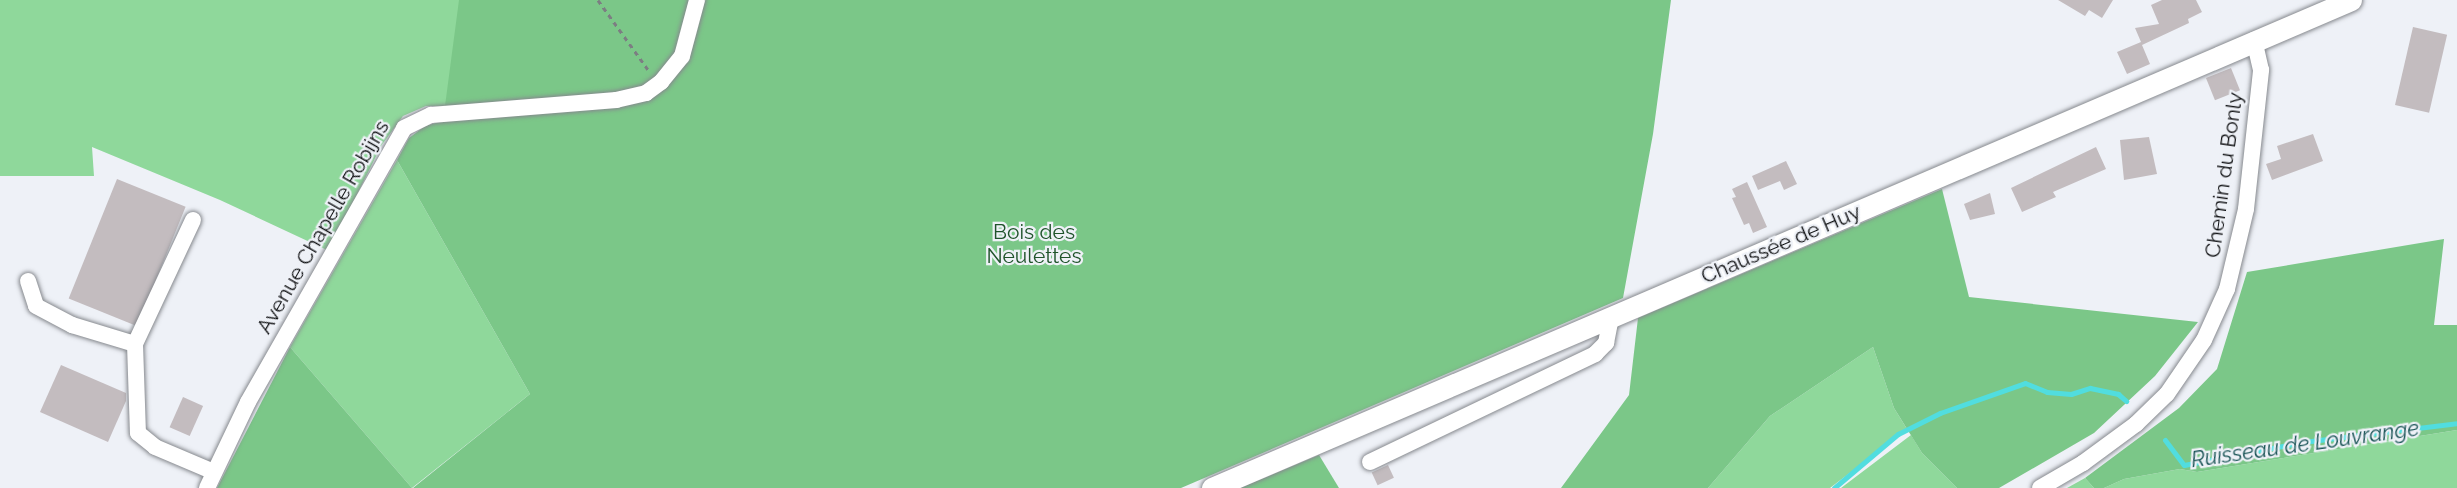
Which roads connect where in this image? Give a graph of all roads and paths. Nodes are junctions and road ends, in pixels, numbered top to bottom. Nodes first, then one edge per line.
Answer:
1 (598, 0) edge
2 (697, 0) edge
3 (2351, 0) edge
4 (2254, 40) junction
5 (661, 82) junction
6 (193, 220) dead end
7 (28, 281) dead end
8 (1611, 317) junction
9 (135, 344) junction
10 (1370, 462) dead end
11 (214, 472) junction
12 (207, 488) edge
13 (1212, 488) edge
14 (2040, 488) edge

1 - 5 path
2 - 5 street
3 - 4 main road, Chaussée de Huy
4 - 8 main road, Chaussée de Huy
4 - 14 street, Chemin du Bonly
5 - 11 street, Avenue Chapelle Robijns
6 - 9 street
7 - 9 street
8 - 10 street
8 - 13 main road, Chaussée de Huy
9 - 11 street
11 - 12 street, Avenue Chapelle Robijns

